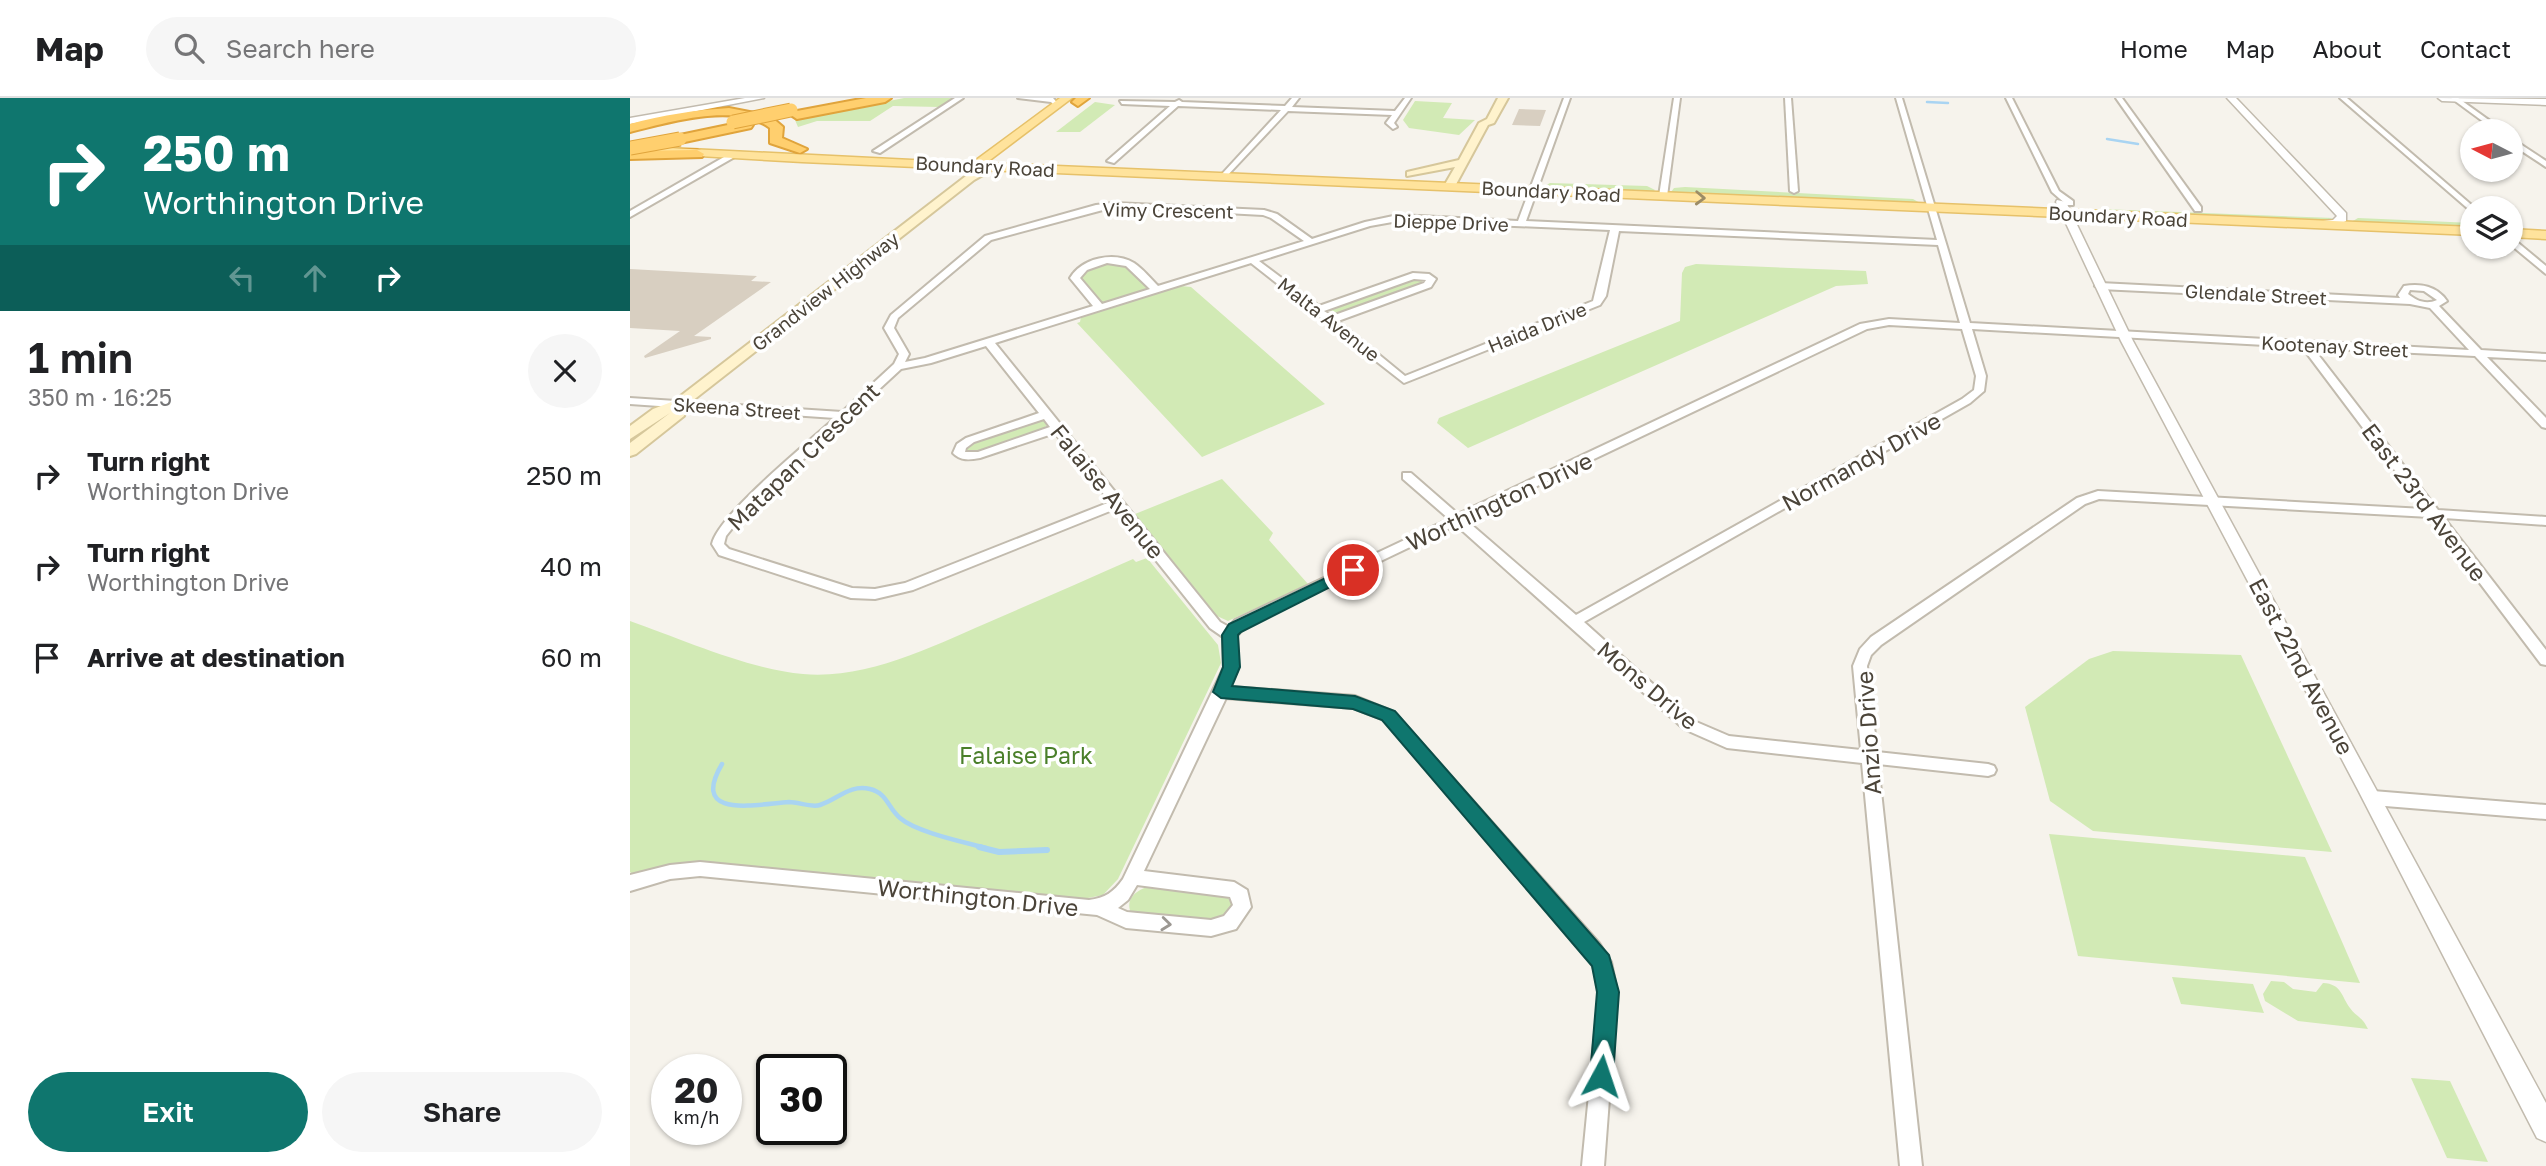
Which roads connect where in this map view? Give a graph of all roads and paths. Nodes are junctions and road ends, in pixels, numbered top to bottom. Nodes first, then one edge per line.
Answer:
1 (760, 98) edge
2 (854, 98) edge
3 (884, 98) edge
4 (960, 98) edge
5 (1021, 98) edge
6 (1184, 98) edge
7 (1296, 98) edge
8 (1328, 98) edge
9 (1408, 98) edge
10 (1503, 98) edge
11 (1567, 98) edge
12 (1677, 98) edge
13 (1788, 98) edge
14 (1899, 98) edge
15 (2009, 98) edge
16 (2119, 98) edge
17 (2231, 98) edge
18 (2343, 98) edge
19 (2442, 98) edge
20 (2455, 98) edge
21 (1076, 99) edge
22 (1051, 102) edge
23 (1122, 102) dead end
24 (2546, 102) edge
25 (1177, 104) junction
26 (1286, 108) junction
27 (1318, 110) junction
28 (794, 113) junction
29 (1397, 113) junction
30 (2484, 119) edge
31 (630, 121) edge
32 (1491, 121) junction
33 (1392, 127) dead end
34 (630, 128) edge
35 (630, 142) edge
36 (630, 148) edge
37 (800, 149) junction
38 (2524, 149) edge
39 (877, 151) junction
40 (697, 154) junction
41 (630, 155) edge
42 (734, 155) junction
43 (1007, 157) junction
44 (847, 160) junction
45 (991, 161) junction
46 (1111, 161) junction
47 (1462, 162) junction
48 (2546, 165) edge
49 (1234, 166) junction
50 (972, 172) junction
51 (1411, 174) junction
52 (1225, 176) junction
53 (1458, 181) junction
54 (1535, 184) junction
55 (1663, 190) junction
56 (1794, 191) junction
57 (2460, 200) edge
58 (1930, 203) junction
59 (2061, 203) junction
60 (2198, 209) junction
61 (630, 214) edge
62 (2321, 214) junction
63 (2460, 220) edge
64 (2523, 223) edge
65 (1521, 224) junction
66 (2546, 224) edge
67 (1615, 229) junction
68 (2460, 230) edge
69 (2523, 234) edge
70 (2546, 235) edge
71 (1311, 242) junction
72 (1942, 243) junction
73 (2523, 251) edge
74 (1252, 260) junction
75 (2546, 271) edge
76 (2100, 286) junction
77 (1157, 290) junction
78 (2412, 301) junction
79 (2432, 305) junction
80 (1100, 308) junction
81 (1317, 310) junction
82 (1329, 320) junction
83 (1966, 326) junction
84 (2124, 335) junction
85 (989, 343) junction
86 (2305, 344) junction
87 (2476, 353) junction
88 (2546, 357) edge
89 (898, 366) junction
90 (1404, 380) joint
91 (630, 401) edge
92 (679, 404) junction
93 (1046, 414) junction
94 (844, 415) junction
95 (2546, 425) edge
96 (1058, 428) junction
97 (630, 434) edge
98 (630, 451) edge
99 (1407, 476) dead end
100 (2212, 500) junction
101 (1118, 503) junction
102 (2434, 515) junction
103 (1459, 520) junction
104 (2546, 521) edge
105 (1575, 621) junction
106 (1230, 635) junction
107 (2546, 660) edge
108 (1221, 692) junction
109 (1869, 756) junction
110 (1988, 770) dead end
111 (2373, 798) junction
112 (2546, 812) edge
113 (1132, 877) junction
114 (630, 883) edge
115 (1100, 908) junction
116 (2546, 1129) edge
117 (1593, 1166) edge
118 (1911, 1166) edge

1 - 31 street
2 - 28 highway
3 - 28 highway
4 - 39 street
5 - 22 street
6 - 25 street
7 - 26 street
8 - 27 street
9 - 29 street
10 - 32 main road
11 - 54 street
12 - 55 street
13 - 56 street
14 - 58 street, Normandy Drive
15 - 59 street
16 - 60 street
17 - 62 street
18 - 57 street
19 - 20 street
20 - 24 street
20 - 30 street
21 - 22 main road
21 - 43 main road
22 - 45 main road
23 - 25 street
25 - 26 street
25 - 46 street
26 - 27 street
26 - 49 street
27 - 29 street
28 - 35 highway, bridge
28 - 36 highway, bridge
29 - 33 street
32 - 47 main road
32 - 53 main road
34 - 37 highway
35 - 37 main road, Boundary Road
36 - 40 main road, Boundary Road
37 - 39 main road, Boundary Road
38 - 48 street
39 - 44 main road
39 - 45 main road, Boundary Road
40 - 41 highway
40 - 42 main road, Boundary Road
42 - 44 main road, Boundary Road
42 - 61 street
43 - 45 main road
43 - 46 main road, Boundary Road
44 - 50 main road, Boundary Road
45 - 50 main road, Boundary Road
45 - 52 main road, Boundary Road
46 - 49 main road, Boundary Road
47 - 51 main road
47 - 53 main road
49 - 51 main road, Boundary Road
49 - 52 street
50 - 92 main road, Grandview Highway
51 - 53 main road, Boundary Road
52 - 53 main road, Boundary Road
53 - 54 main road, Boundary Road
54 - 55 main road, Boundary Road
54 - 65 street
55 - 56 main road, Boundary Road
55 -> 58 main road, Boundary Road
56 - 58 main road, Boundary Road
58 - 59 main road, Boundary Road
58 - 72 street, Normandy Drive
59 - 60 main road, Boundary Road
59 - 62 main road, Boundary Road
59 - 76 street, East 22nd Avenue
60 - 62 main road, Boundary Road
62 - 63 main road, Boundary Road
62 - 68 main road, Boundary Road
64 - 66 main road
65 - 67 street, Dieppe Drive
65 - 71 street, Dieppe Drive
67 - 72 street, Dieppe Drive
67 - 90 street, Haida Drive
69 - 70 main road
71 - 74 street, Dieppe Drive
71 - 89 street, Vimy Crescent
72 - 83 street, Normandy Drive
73 - 75 street
74 - 77 street, Dieppe Drive
74 - 81 street, Malta Avenue
76 - 78 street, Glendale Street
76 - 84 street, East 22nd Avenue
77 - 80 street, Dieppe Drive
77 - 80 street
78 - 79 street, Glendale Street
78 - 79 street
79 - 87 street
80 - 85 street, Dieppe Drive
81 - 82 street, Malta Avenue
81 - 82 street
82 - 90 street, Malta Avenue
83 - 84 street, Worthington Drive
83 - 103 street, Worthington Drive
83 - 105 street, Normandy Drive
84 - 86 street, Kootenay Street
84 - 100 street, East 22nd Avenue
85 - 89 street, Dieppe Drive
85 - 93 street, Falaise Avenue
86 - 87 street, Kootenay Street
86 - 102 street, East 23rd Avenue
87 - 88 street, Kootenay Street
87 - 95 street
89 - 94 street, Matapan Crescent
91 - 92 street, Skeena Street
92 - 94 street, Skeena Street
92 - 97 main road, Grandview Highway
92 - 98 main road, Grandview Highway
93 - 96 street, Falaise Avenue
93 - 96 street
94 - 101 street, Matapan Crescent
96 - 101 street, Falaise Avenue
99 - 103 street, Mons Drive
100 - 102 street
100 - 109 street, Anzio Drive
100 - 111 street, East 22nd Avenue
101 - 106 street, Falaise Avenue
102 - 104 street
102 - 107 street, East 23rd Avenue
103 - 105 street, Mons Drive
103 - 106 street, Worthington Drive
105 - 109 street, Mons Drive
106 - 108 street, Worthington Drive
108 - 113 street, Worthington Drive
108 - 117 street
109 - 110 street, Mons Drive
109 - 118 street, Anzio Drive
111 - 112 street
111 - 116 street, East 22nd Avenue
113 - 115 street, Worthington Drive
115 -> 113 street
114 - 115 street, Worthington Drive

